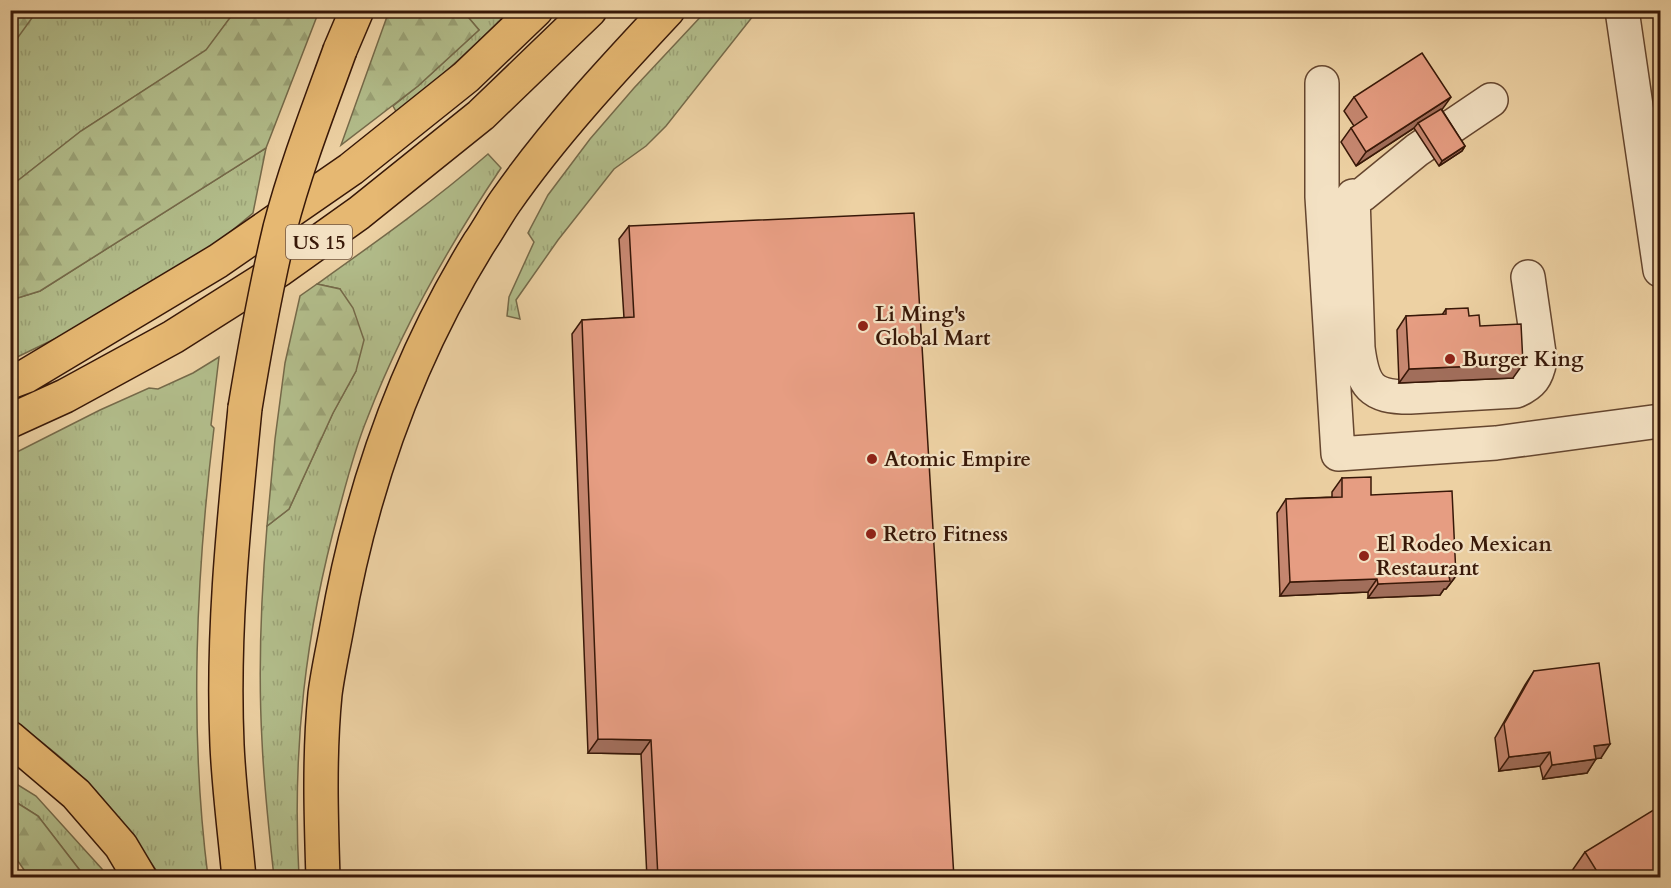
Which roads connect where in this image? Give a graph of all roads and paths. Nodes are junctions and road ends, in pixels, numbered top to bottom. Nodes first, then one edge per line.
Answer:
1 (357, 10) edge
2 (536, 10) edge
3 (590, 10) edge
4 (668, 10) edge
5 (1622, 10) edge
6 (1322, 83) dead end
7 (1491, 100) dead end
8 (1660, 270) edge
9 (1528, 277) dead end
10 (10, 382) edge
11 (10, 421) edge
12 (1660, 421) edge
13 (10, 738) edge
14 (140, 878) edge
15 (239, 878) edge
16 (323, 878) edge

1 - 15 highway, bridge
2 - 10 highway
3 - 11 highway, US 15
4 - 16 highway
5 - 8 street
6 - 12 street
7 - 9 street
13 - 14 highway

